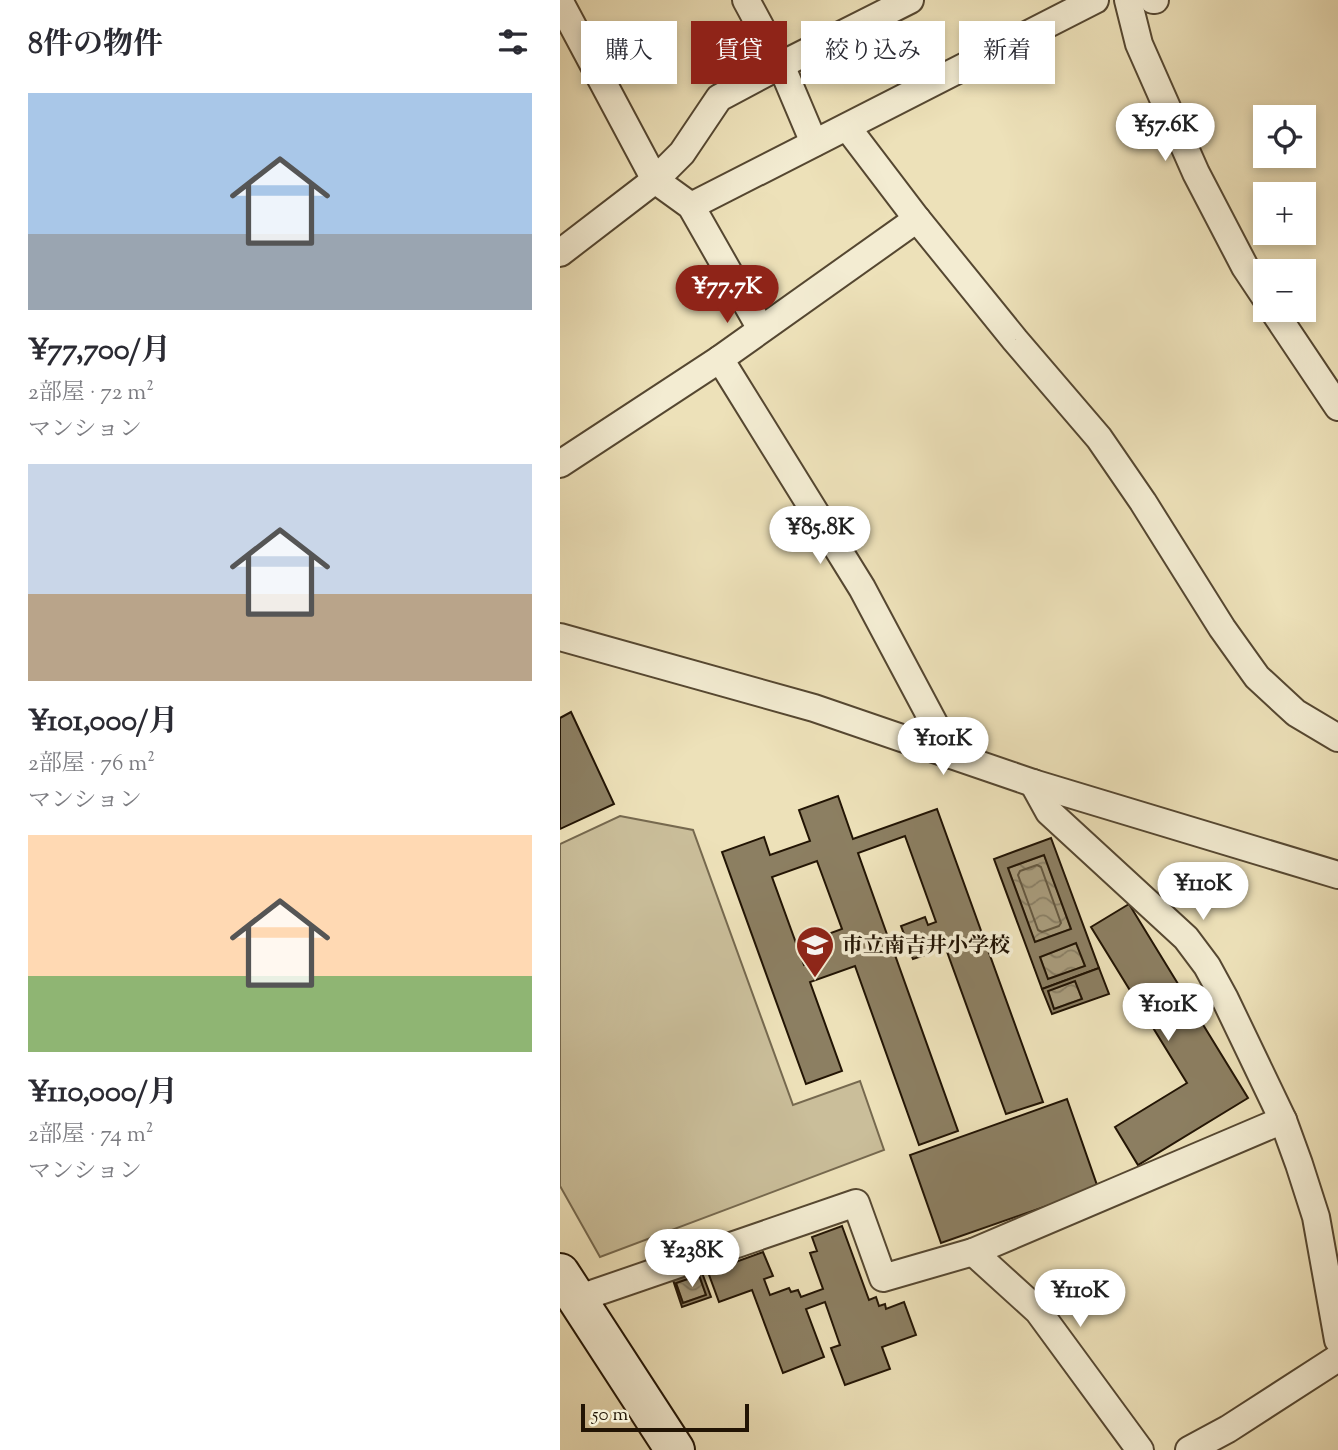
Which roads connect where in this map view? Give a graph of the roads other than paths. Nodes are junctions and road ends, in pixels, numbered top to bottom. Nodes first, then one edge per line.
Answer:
1 (746, 0) edge
2 (911, 0) edge
3 (1095, 0) edge
4 (1128, 0) edge
5 (564, 4) edge
6 (757, 21) edge
7 (787, 62) edge
8 (787, 79) edge
9 (745, 84) edge
10 (847, 127) junction
11 (814, 143) junction
12 (655, 180) junction
13 (691, 206) junction
14 (917, 219) junction
15 (560, 253) edge
16 (1253, 279) edge
17 (1281, 322) edge
18 (761, 329) junction
19 (720, 359) junction
20 (1338, 407) edge
21 (560, 464) edge
22 (560, 637) edge
23 (1338, 738) edge
24 (951, 755) junction
25 (1033, 783) junction
26 (1338, 875) edge
27 (1283, 1120) junction
28 (973, 1252) junction
29 (568, 1286) edge
30 (1338, 1340) edge
31 (1338, 1358) edge
32 (675, 1450) edge
33 (1140, 1450) edge
34 (1189, 1450) edge

1 - 6 street
2 - 7 street
3 - 10 street
4 - 16 street
5 - 12 street
8 - 11 street
9 - 12 street
10 - 11 street
10 - 14 street
11 - 13 street
12 - 13 street
12 - 15 street
13 - 18 street
14 - 18 street
14 - 23 street
17 - 20 street
18 - 19 street
19 - 21 street
19 - 24 street
22 - 24 street
24 - 25 street
25 - 26 street
25 - 27 street
27 - 28 street
27 - 30 street
28 - 29 street
28 - 33 street
29 - 32 main road
31 - 34 street

